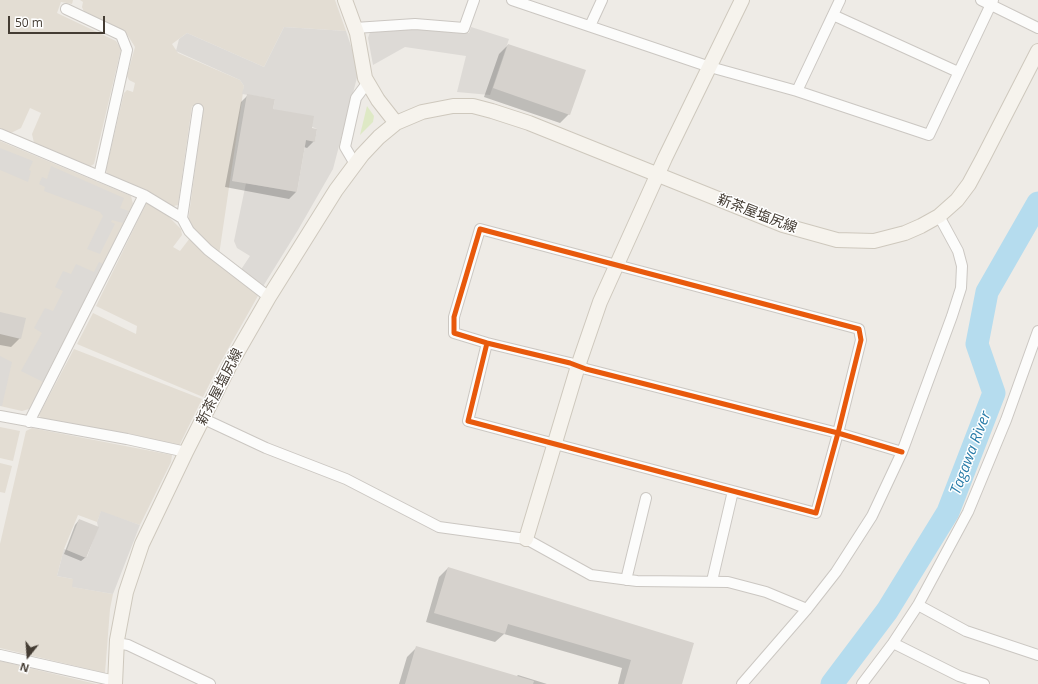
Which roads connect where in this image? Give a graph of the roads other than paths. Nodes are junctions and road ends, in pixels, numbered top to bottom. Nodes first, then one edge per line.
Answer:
1 (345, 0) edge
2 (474, 0) edge
3 (512, 0) edge
4 (602, 0) edge
5 (742, 0) edge
6 (840, 0) edge
7 (981, 0) edge
8 (992, 2) edge
9 (66, 8) dead end
10 (833, 15) junction
11 (590, 26) junction
12 (355, 28) junction
13 (1038, 28) edge
14 (1038, 51) edge
15 (710, 67) junction
16 (958, 72) junction
17 (368, 82) junction
18 (797, 91) junction
19 (198, 109) dead end
20 (396, 123) junction
21 (0, 134) edge
22 (355, 164) junction
23 (657, 175) junction
24 (99, 176) junction
25 (144, 195) junction
26 (939, 216) junction
27 (182, 218) junction
28 (616, 265) junction
29 (269, 297) junction
30 (1038, 331) edge
31 (487, 343) junction
32 (578, 366) junction
33 (0, 416) edge
34 (204, 419) junction
35 (29, 422) junction
36 (838, 433) junction
37 (555, 444) junction
38 (186, 452) junction
39 (902, 452) junction
40 (733, 491) junction
41 (646, 498) dead end
42 (526, 539) junction
43 (626, 580) junction
44 (712, 581) junction
45 (918, 604) junction
46 (807, 609) junction
47 (117, 643) junction
48 (893, 643) junction
49 (0, 655) edge
50 (1038, 655) edge
51 (956, 680) edge
52 (115, 683) edge
53 (210, 684) edge
54 (742, 684) edge
55 (862, 684) edge
56 (984, 684) edge

1 - 12 main road
2 - 12 street
3 - 11 street
4 - 11 street
5 - 15 main road
6 - 10 street
7 - 8 street
8 - 13 street
8 - 16 street
9 - 24 street
10 - 16 street
10 - 18 street
11 - 15 street
12 - 17 main road
14 - 26 main road, 新茶屋塩尻線
15 - 18 street
15 - 23 main road
16 - 18 street
17 - 20 main road
17 - 22 street
19 - 27 street
20 - 22 main road, 新茶屋塩尻線
20 - 23 main road, 新茶屋塩尻線
21 - 24 street
22 - 29 main road, 新茶屋塩尻線
23 - 26 main road, 新茶屋塩尻線
23 - 28 main road
24 - 25 street
25 - 27 street
25 - 35 street
26 - 39 street
27 - 29 street
28 - 31 street
28 - 32 main road
28 - 36 street
29 - 34 main road, 新茶屋塩尻線
30 - 45 street
31 - 32 street
31 - 37 street
32 - 36 street
32 - 37 main road
33 - 35 street
34 - 38 main road, 新茶屋塩尻線
34 - 42 street
35 - 38 street
36 - 39 street
36 - 40 street
37 - 40 street
37 - 42 main road
38 - 47 main road, 新茶屋塩尻線
39 - 46 street
40 - 44 street
41 - 43 street
42 - 43 street
43 - 44 street
44 - 46 street
45 - 48 street
45 - 50 street
46 - 54 street
47 - 52 main road, 新茶屋塩尻線
47 - 53 street
48 - 51 street
48 - 55 street
49 - 52 street
51 - 56 street

